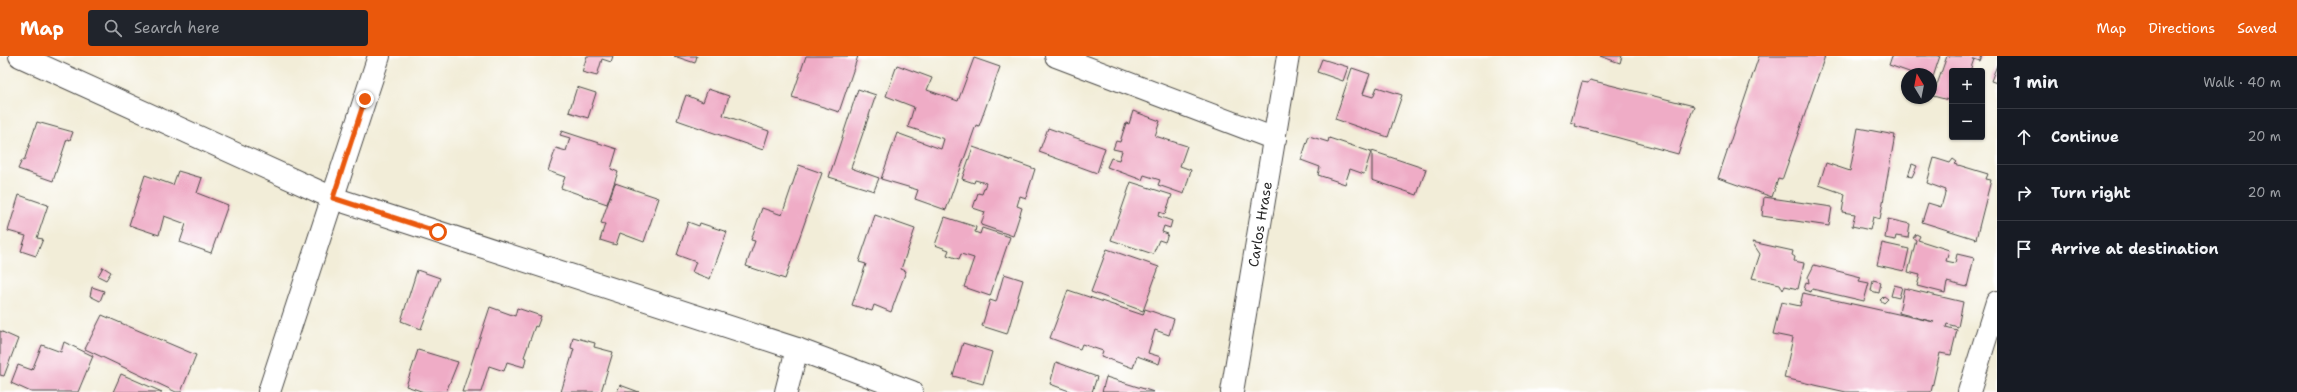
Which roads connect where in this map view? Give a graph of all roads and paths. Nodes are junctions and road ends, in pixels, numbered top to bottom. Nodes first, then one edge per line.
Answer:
1 (20, 56) edge
2 (379, 56) edge
3 (1056, 56) edge
4 (1288, 56) edge
5 (1275, 139) junction
6 (333, 198) junction
7 (1997, 302) edge
8 (798, 349) junction
9 (269, 392) edge
10 (786, 392) edge
11 (912, 392) edge
12 (1232, 392) edge
13 (1969, 392) edge

1 - 6 street
2 - 6 street
3 - 5 street
4 - 5 street, Carlos Hrase
5 - 12 street, Carlos Hrase
6 - 8 street
6 - 9 street
7 - 13 street
8 - 10 street
8 - 11 street

